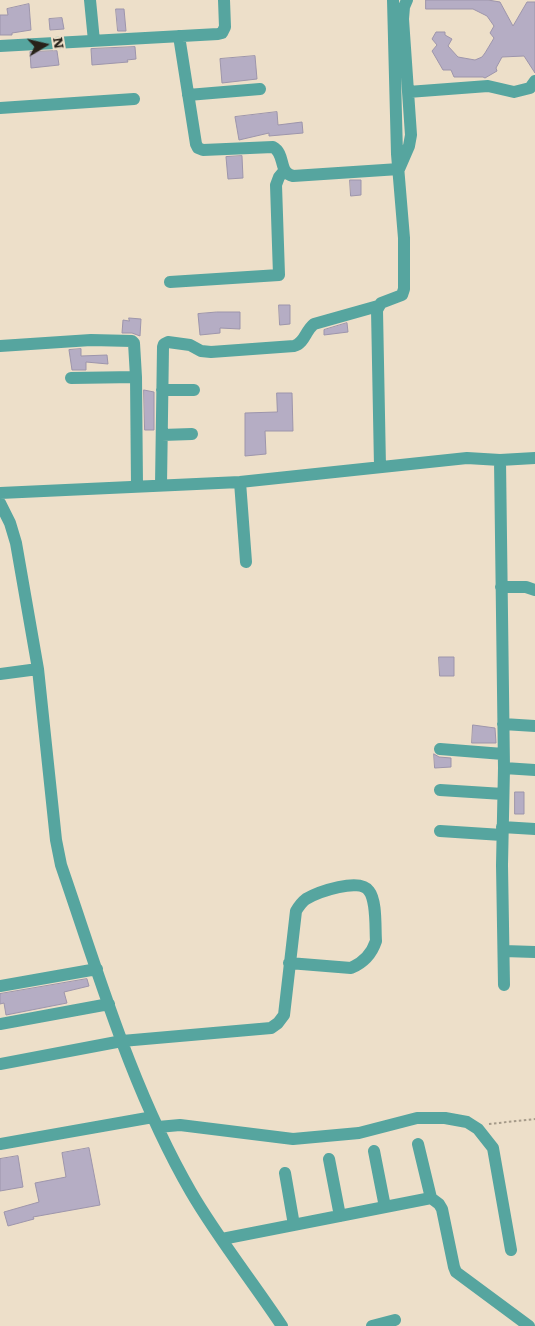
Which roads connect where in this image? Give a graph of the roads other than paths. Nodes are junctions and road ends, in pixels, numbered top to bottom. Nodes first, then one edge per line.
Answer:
1 (90, 0) edge
2 (224, 0) edge
3 (393, 0) edge
4 (407, 0) edge
5 (179, 36) junction
6 (94, 40) junction
7 (0, 46) edge
8 (533, 85) edge
9 (260, 88) dead end
10 (408, 92) junction
11 (188, 95) junction
12 (134, 99) dead end
13 (0, 108) edge
14 (399, 169) junction
15 (284, 171) junction
16 (170, 282) dead end
17 (378, 306) junction
18 (0, 346) edge
19 (136, 377) junction
20 (71, 378) dead end
21 (162, 390) junction
22 (194, 390) dead end
23 (192, 434) dead end
24 (162, 435) junction
25 (535, 458) edge
26 (500, 460) junction
27 (380, 467) junction
28 (240, 482) junction
29 (161, 485) junction
30 (137, 486) junction
31 (0, 493) edge
32 (0, 503) edge
33 (246, 562) dead end
34 (501, 587) junction
35 (535, 590) edge
36 (38, 668) junction
37 (0, 674) edge
38 (503, 724) junction
39 (535, 726) edge
40 (440, 749) dead end
41 (503, 754) junction
42 (504, 768) junction
43 (535, 770) edge
44 (440, 790) dead end
45 (503, 794) junction
46 (535, 829) edge
47 (440, 831) dead end
48 (502, 831) junction
49 (504, 951) junction
50 (535, 952) edge
51 (289, 963) junction
52 (97, 969) junction
53 (504, 985) dead end
54 (0, 986) edge
55 (109, 1004) junction
56 (0, 1024) edge
57 (122, 1041) junction
58 (0, 1064) edge
59 (156, 1122) junction
60 (0, 1144) edge
61 (418, 1144) dead end
62 (374, 1151) dead end
63 (330, 1159) dead end
64 (285, 1173) dead end
65 (431, 1198) junction
66 (385, 1207) junction
67 (340, 1216) junction
68 (294, 1225) junction
69 (222, 1239) junction
70 (511, 1250) dead end
71 (395, 1320) dead end
72 (282, 1326) edge
73 (372, 1326) edge
74 (529, 1326) edge

1 - 6 street
2 - 5 street
3 - 14 street
4 - 10 street
5 - 6 street
5 - 11 street
6 - 7 street
8 - 10 street
9 - 11 street
10 - 14 street
11 - 15 street
12 - 13 street
14 - 15 street
14 - 17 street
15 - 16 street
17 - 21 street
17 - 27 street
18 - 19 street
19 - 20 street
19 - 30 street
21 - 22 street
21 - 24 street
23 - 24 street
24 - 29 street
25 - 26 street
26 - 27 street
26 - 34 street
27 - 28 street
28 - 29 street
28 - 33 street
29 - 30 street
30 - 31 street
32 - 36 street
34 - 35 street
34 - 38 street
36 - 37 street
36 - 52 street
38 - 39 street
38 - 41 street
40 - 41 street
41 - 42 street
42 - 43 street
42 - 45 street
44 - 45 street
45 - 48 street
46 - 48 street
47 - 48 street
48 - 49 street
49 - 50 street
49 - 53 street
51 - 51 street
51 - 57 street
52 - 54 street
52 - 55 street
55 - 56 street
55 - 57 street
57 - 58 street
57 - 59 street
59 - 60 street
59 - 69 street
59 - 70 street
61 - 65 street
62 - 66 street
63 - 67 street
64 - 68 street
65 - 66 street
65 - 74 street
66 - 67 street
67 - 68 street
68 - 69 street
69 - 72 street
71 - 73 street

